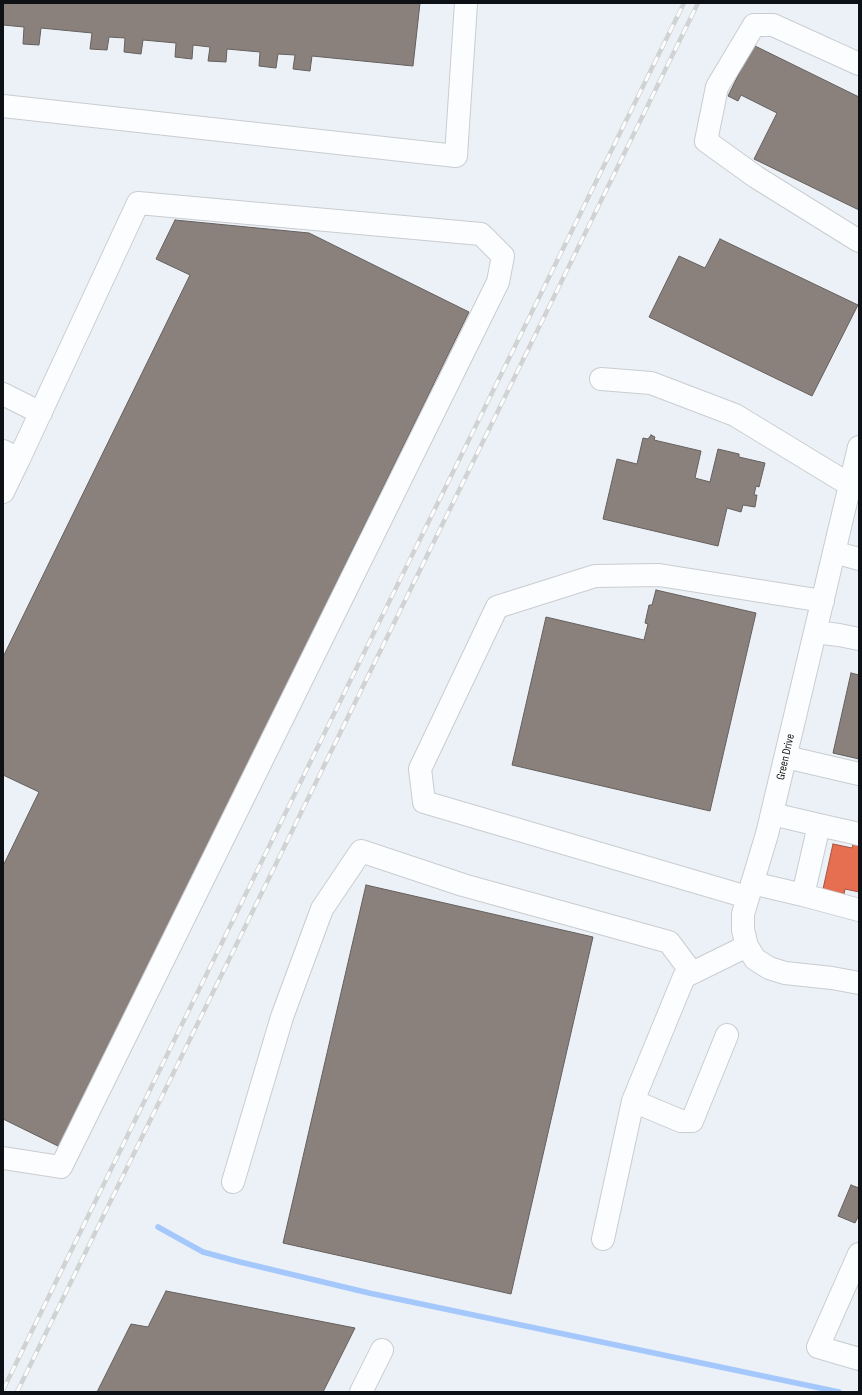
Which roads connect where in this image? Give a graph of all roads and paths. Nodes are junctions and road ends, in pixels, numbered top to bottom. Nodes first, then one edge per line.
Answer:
1 (466, 3) edge
2 (859, 64) edge
3 (3, 106) edge
4 (859, 241) edge
5 (601, 379) dead end
6 (3, 394) edge
7 (41, 413) junction
8 (859, 447) edge
9 (11, 455) edge
10 (850, 485) junction
11 (3, 492) edge
12 (834, 552) junction
13 (859, 558) edge
14 (823, 601) junction
15 (815, 632) junction
16 (859, 639) edge
17 (786, 757) junction
18 (859, 774) edge
19 (772, 814) junction
20 (819, 825) junction
21 (859, 834) edge
22 (750, 890) junction
23 (803, 895) junction
24 (859, 910) edge
25 (746, 946) junction
26 (692, 973) junction
27 (859, 983) edge
28 (727, 1035) dead end
29 (633, 1101) junction
30 (3, 1158) edge
31 (233, 1182) dead end
32 (603, 1239) dead end
33 (859, 1254) edge
34 (382, 1350) dead end
35 (859, 1359) edge
36 (361, 1392) edge

1 - 3 street
2 - 4 street
5 - 10 street
6 - 7 street
7 - 9 street
7 - 30 street
8 - 10 street, Green Drive
9 - 11 street
10 - 12 street, Green Drive
12 - 13 street
12 - 14 street, Green Drive
14 - 15 street, Green Drive
14 - 22 street
15 - 16 street
15 - 17 street, Green Drive
17 - 18 street
17 - 19 street, Green Drive
19 - 20 street
19 - 22 street, Green Drive
20 - 21 street
20 - 23 street
22 - 23 street
22 - 25 street, Green Drive
23 - 24 street
25 - 26 street
25 - 27 street, Green Drive
26 - 29 street
26 - 31 street
28 - 29 street
29 - 32 street
33 - 35 street
34 - 36 street

